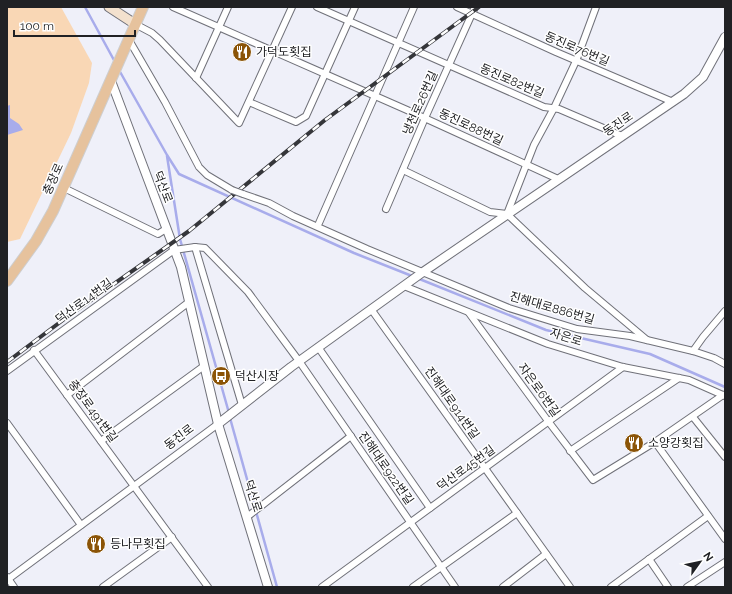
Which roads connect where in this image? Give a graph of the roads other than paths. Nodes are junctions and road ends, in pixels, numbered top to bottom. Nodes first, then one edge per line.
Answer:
1 (143, 7) edge
2 (173, 7) edge
3 (228, 7) edge
4 (292, 7) edge
5 (317, 7) edge
6 (355, 7) edge
7 (414, 7) edge
8 (457, 7) edge
9 (476, 7) edge
10 (596, 7) edge
11 (111, 8) edge
12 (472, 14) junction
13 (349, 22) junction
14 (135, 24) junction
15 (219, 28) junction
16 (725, 37) edge
17 (128, 42) junction
18 (397, 43) junction
19 (272, 51) junction
20 (576, 60) junction
21 (449, 66) junction
22 (325, 74) junction
23 (196, 78) junction
24 (111, 81) junction
25 (374, 96) junction
26 (249, 102) junction
27 (673, 102) junction
28 (554, 108) junction
29 (425, 118) junction
30 (622, 136) junction
31 (526, 165) junction
32 (403, 170) junction
33 (558, 179) junction
34 (64, 188) junction
35 (386, 209) dead end
36 (507, 214) junction
37 (319, 223) dead end
38 (166, 229) junction
39 (195, 247) junction
40 (174, 250) junction
41 (423, 272) junction
42 (7, 281) edge
43 (404, 286) junction
44 (189, 302) junction
45 (372, 309) junction
46 (725, 311) edge
47 (469, 313) junction
48 (648, 341) junction
49 (318, 347) junction
50 (34, 350) junction
51 (693, 351) junction
52 (299, 361) junction
53 (725, 364) edge
54 (204, 366) junction
55 (623, 367) junction
56 (7, 371) edge
57 (679, 378) junction
58 (67, 395) junction
59 (724, 396) edge
60 (242, 405) junction
61 (693, 417) junction
62 (548, 421) junction
63 (7, 423) edge
64 (218, 424) junction
65 (350, 436) junction
66 (101, 441) junction
67 (655, 442) junction
68 (570, 451) junction
69 (725, 457) edge
70 (485, 468) junction
71 (134, 486) junction
72 (430, 508) junction
73 (517, 512) junction
74 (708, 516) junction
75 (247, 517) junction
76 (410, 522) junction
77 (81, 525) junction
78 (172, 537) junction
79 (725, 539) edge
80 (546, 554) junction
81 (649, 559) junction
82 (725, 562) edge
83 (441, 567) junction
84 (7, 579) edge
85 (206, 586) edge
86 (14, 587) edge
87 (103, 587) edge
88 (268, 587) edge
89 (322, 587) edge
90 (412, 587) edge
91 (455, 587) edge
92 (503, 587) edge
93 (570, 587) edge
94 (610, 587) edge
95 (668, 587) edge
96 (687, 587) edge

1 - 14 main road
2 - 15 street, 동진로88번길
3 - 15 street
4 - 19 street
5 - 13 street, 동진로82번길
6 - 13 street
7 - 18 street
8 - 12 street, 동진로76번길
9 - 12 street, 냉천로26번길
10 - 20 street
11 - 14 main road
12 - 20 street, 동진로76번길
12 - 21 street, 냉천로26번길
13 - 18 street, 동진로82번길
13 - 22 street
14 - 17 main road
14 - 23 street
15 - 19 street, 동진로88번길
15 - 23 street
16 - 27 street, 동진로
17 - 24 main road, 충장로
17 - 41 street, 진해대로886번길, bridge
18 - 21 street, 동진로82번길
18 - 25 street
19 - 22 street, 동진로88번길
19 - 26 street
20 - 27 street, 동진로76번길
20 - 28 street
21 - 28 street, 동진로82번길
21 - 29 street, 냉천로26번길
22 - 25 street, 동진로88번길
22 - 26 street
23 - 26 street
24 - 34 main road, 충장로
24 - 38 street, 덕산로
25 - 29 street, 동진로88번길
25 - 37 street
27 - 30 street, 동진로
28 - 30 street, 동진로82번길
28 - 31 street
29 - 31 street, 동진로88번길
29 - 32 street, 냉천로26번길
30 - 33 street, 동진로
31 - 33 street, 동진로88번길
31 - 36 street
32 - 35 street, 냉천로26번길
32 - 36 street
33 - 36 street, 동진로
34 - 38 street
34 - 42 main road, 충장로
36 - 41 street, 동진로
36 - 48 street
38 - 40 street, 덕산로
39 - 40 street
39 - 52 street, 진해대로922번길
39 - 60 street
40 - 44 street, 덕산로
40 - 50 street, 덕산로14번길
41 - 43 street, 동진로
41 - 48 street, 진해대로886번길
43 - 45 street, 동진로
43 - 47 street, 자은로
44 - 54 street, 덕산로
44 - 58 street
45 - 49 street, 동진로
45 - 70 street, 진해대로914번길
46 - 51 street
47 - 55 street, 자은로
47 - 62 street, 자은로6번길
48 - 51 street, 진해대로886번길
49 - 52 street, 동진로
49 - 72 street
50 - 56 street, 덕산로14번길
50 - 58 street, 충장로491번길
51 - 53 street, 진해대로886번길
52 - 60 street, 동진로
52 - 65 street, 진해대로922번길
54 - 64 street, 덕산로
54 - 66 street
55 - 57 street, 자은로
55 - 62 street, 덕산로45번길
57 - 59 street, 자은로
57 - 68 street
58 - 66 street, 충장로491번길
59 - 61 street
60 - 64 street, 동진로
61 - 67 street
61 - 69 street
62 - 68 street, 자은로6번길
62 - 70 street, 덕산로45번길
63 - 77 street
64 - 71 street, 동진로
64 - 75 street, 덕산로
65 - 75 street, 덕산로
65 - 76 street, 진해대로922번길
66 - 71 street, 충장로491번길
67 - 68 street, 자은로6번길
67 - 74 street
70 - 72 street, 덕산로45번길
70 - 73 street, 진해대로914번길
71 - 77 street, 동진로
71 - 78 street, 충장로491번길
72 - 76 street, 덕산로45번길
73 - 80 street, 진해대로914번길
73 - 83 street
74 - 79 street
74 - 81 street
75 - 88 street, 덕산로
76 - 83 street, 진해대로922번길
76 - 89 street, 덕산로45번길
77 - 84 street, 동진로
78 - 85 street, 충장로491번길
78 - 87 street
80 - 92 street
80 - 93 street, 진해대로914번길
81 - 94 street
81 - 95 street
82 - 96 street
83 - 90 street
83 - 91 street, 진해대로922번길
84 - 86 street

